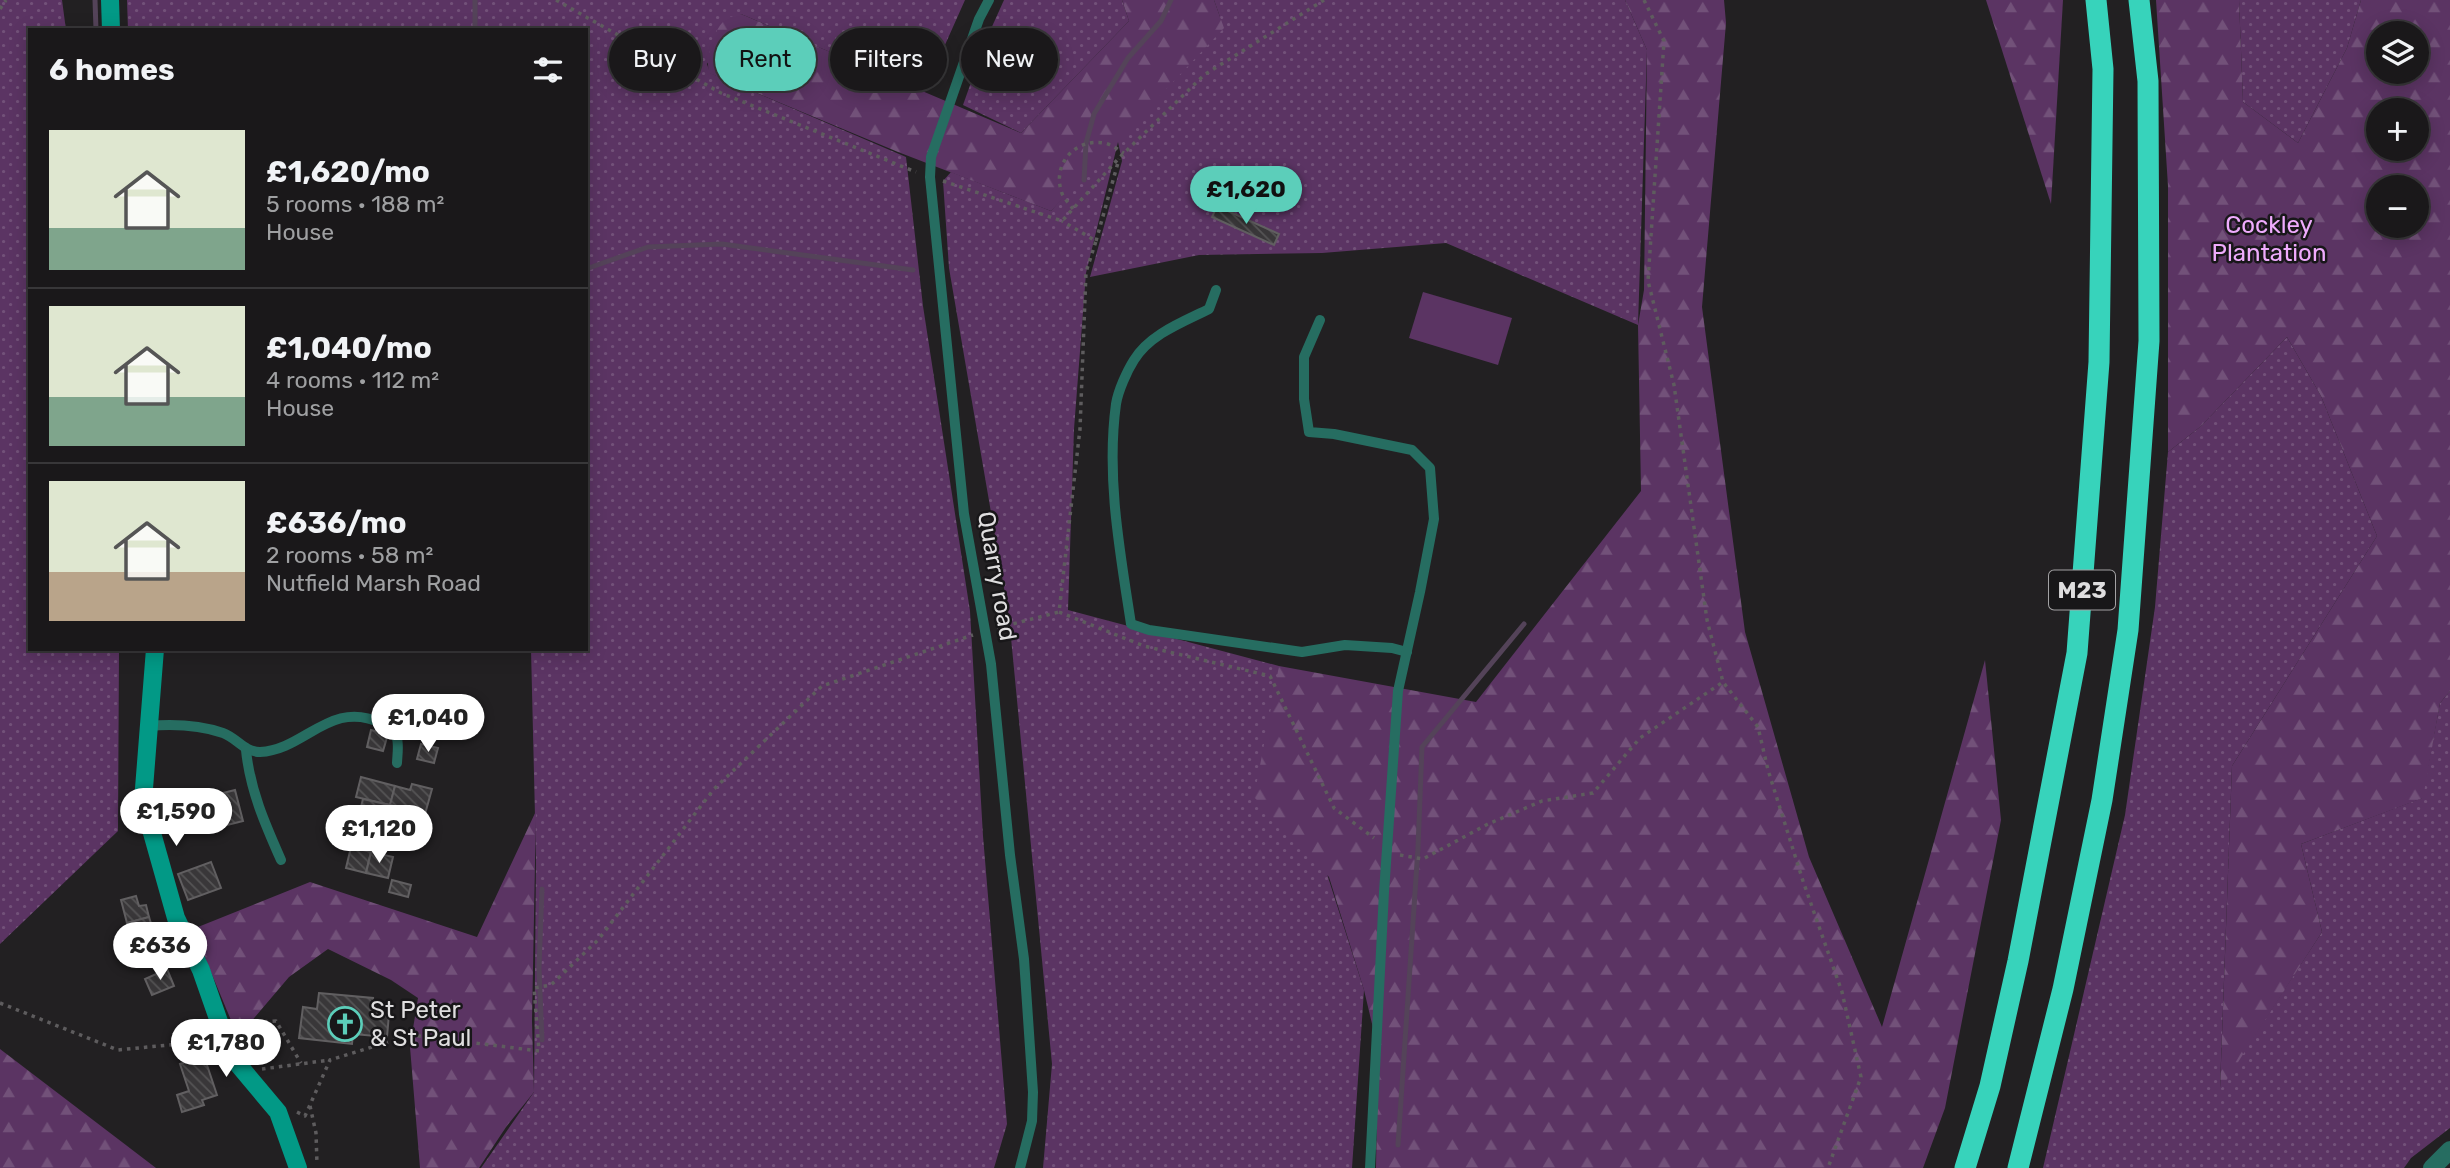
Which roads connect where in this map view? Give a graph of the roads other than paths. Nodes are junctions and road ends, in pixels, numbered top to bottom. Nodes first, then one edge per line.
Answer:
1 (110, 0) edge
2 (989, 0) edge
3 (2096, 0) edge
4 (2139, 0) edge
5 (111, 28) edge
6 (1216, 290) dead end
7 (1320, 320) dead end
8 (155, 651) edge
9 (1407, 652) junction
10 (149, 726) junction
11 (247, 750) junction
12 (397, 764) dead end
13 (281, 860) dead end
14 (2450, 1150) edge
15 (298, 1168) edge
16 (1020, 1168) edge
17 (1370, 1168) edge
18 (1965, 1168) edge
19 (2018, 1168) edge
20 (2432, 1168) edge

1 - 5 street
2 - 16 lane, Quarry road
3 - 18 highway, M23
4 - 19 highway, M23
6 - 9 lane
7 - 9 lane
8 - 10 street
9 - 17 lane
10 - 11 lane
10 - 15 street
11 - 12 lane
11 - 13 lane
14 - 20 street

